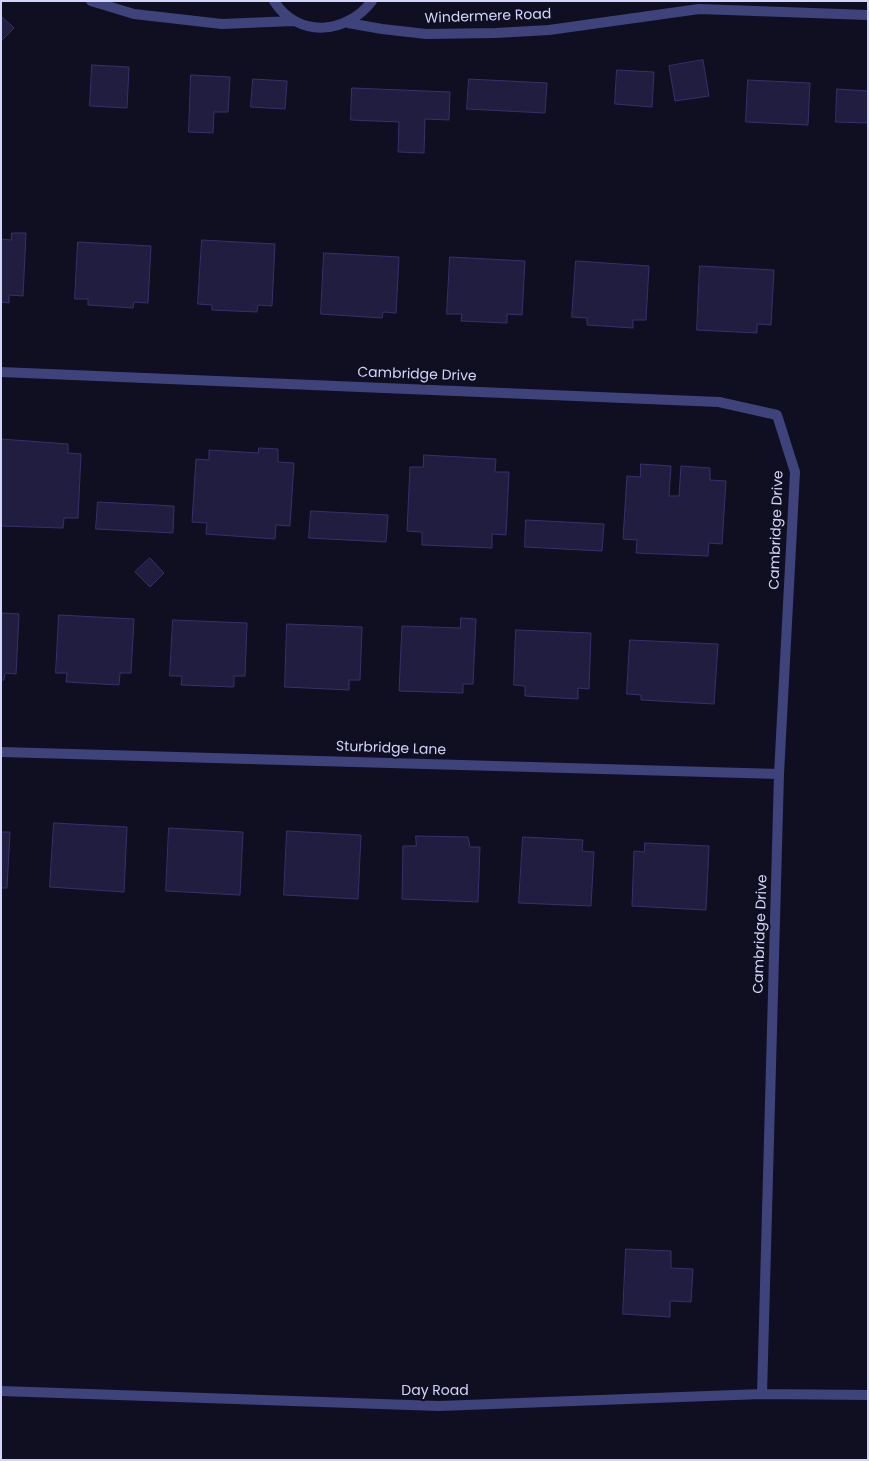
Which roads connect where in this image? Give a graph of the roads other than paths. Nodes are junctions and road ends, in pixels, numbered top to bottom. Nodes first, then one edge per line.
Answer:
1 (91, 1) edge
2 (274, 1) edge
3 (372, 1) edge
4 (868, 15) edge
5 (294, 21) junction
6 (348, 23) junction
7 (1, 372) edge
8 (1, 752) edge
9 (779, 774) junction
10 (1, 1391) edge
11 (762, 1394) junction
12 (868, 1395) edge

1 - 5 street
2 - 5 street
3 - 6 street
4 - 6 street, Windermere Road
5 - 6 street
7 - 9 street, Cambridge Drive
8 - 9 street, Sturbridge Lane
9 - 11 street, Cambridge Drive
10 - 11 street, Day Road
11 - 12 street, Day Road

